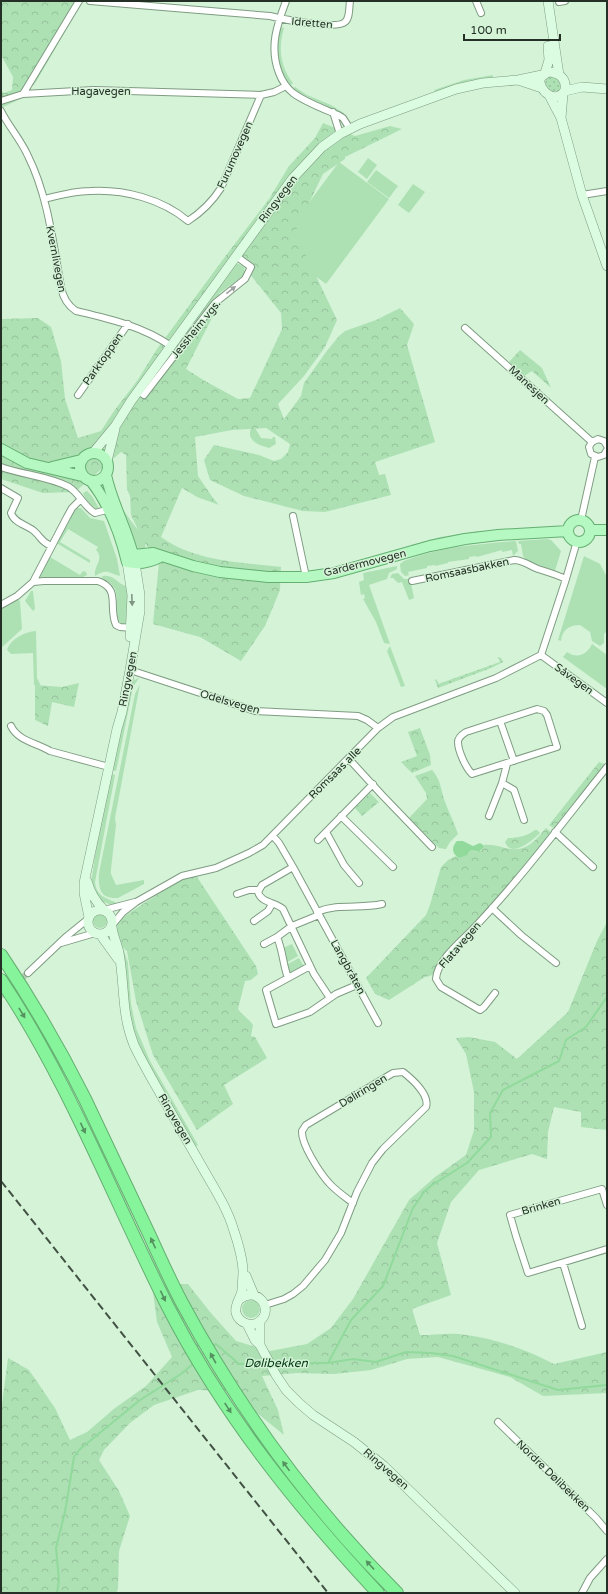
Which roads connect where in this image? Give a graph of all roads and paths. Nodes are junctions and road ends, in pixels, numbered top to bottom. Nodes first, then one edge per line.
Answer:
1 (79, 1) edge
2 (90, 1) edge
3 (286, 1) edge
4 (350, 1) edge
5 (476, 1) edge
6 (543, 1) edge
7 (548, 1) edge
8 (480, 13) dead end
9 (279, 19) junction
10 (544, 74) junction
11 (561, 77) junction
12 (518, 80) junction
13 (286, 86) junction
14 (582, 87) junction
15 (542, 88) junction
16 (607, 89) edge
17 (564, 92) junction
18 (23, 94) junction
19 (261, 95) junction
20 (549, 95) junction
21 (1, 101) edge
22 (1, 111) edge
23 (333, 112) junction
24 (561, 118) junction
25 (350, 129) junction
26 (340, 134) junction
27 (607, 191) edge
28 (582, 196) junction
29 (44, 199) junction
30 (236, 256) junction
31 (607, 266) edge
32 (128, 324) junction
33 (465, 328) dead end
34 (171, 346) junction
35 (141, 393) junction
36 (78, 395) dead end
37 (116, 426) junction
38 (592, 442) junction
39 (607, 446) edge
40 (1, 449) edge
41 (607, 450) edge
42 (93, 453) junction
43 (595, 457) junction
44 (81, 460) junction
45 (106, 461) junction
46 (1, 467) edge
47 (46, 468) junction
48 (106, 475) junction
49 (82, 476) junction
50 (91, 481) junction
51 (1, 488) edge
52 (82, 499) junction
53 (112, 508) junction
54 (293, 516) dead end
55 (581, 520) junction
56 (591, 530) junction
57 (607, 530) edge
58 (568, 531) junction
59 (577, 542) junction
60 (51, 546) junction
61 (132, 560) junction
62 (306, 577) junction
63 (566, 579) junction
64 (412, 581) dead end
65 (33, 582) junction
66 (1, 606) edge
67 (134, 628) junction
68 (541, 655) junction
69 (130, 670) junction
70 (607, 703) edge
71 (500, 721) junction
72 (11, 726) dead end
73 (378, 728) junction
74 (117, 729) junction
75 (349, 759) junction
76 (514, 761) junction
77 (507, 764) junction
78 (109, 767) junction
79 (607, 767) edge
80 (502, 782) junction
81 (373, 784) junction
82 (341, 816) junction
83 (489, 816) dead end
84 (524, 820) dead end
85 (326, 832) junction
86 (555, 832) junction
87 (273, 836) junction
88 (318, 840) dead end
89 (432, 847) dead end
90 (293, 867) junction
91 (393, 867) dead end
92 (593, 867) dead end
93 (86, 874) junction
94 (359, 884) dead end
95 (259, 890) junction
96 (237, 894) dead end
97 (136, 902) junction
98 (272, 904) junction
99 (382, 904) dead end
100 (492, 908) junction
101 (104, 910) junction
102 (318, 913) junction
103 (89, 918) junction
104 (254, 921) dead end
105 (112, 925) junction
106 (292, 926) junction
107 (97, 933) junction
108 (276, 937) junction
109 (61, 943) junction
110 (264, 944) dead end
111 (1, 955) edge
112 (119, 960) junction
113 (556, 963) dead end
114 (310, 966) junction
115 (28, 973) tunnel mouth
116 (288, 978) junction
117 (1, 980) edge
118 (357, 985) junction
119 (495, 993) dead end
120 (330, 998) junction
121 (378, 1023) dead end
122 (353, 1203) junction
123 (607, 1206) edge
124 (607, 1249) edge
125 (562, 1263) junction
126 (243, 1274) junction
127 (254, 1295) junction
128 (240, 1299) junction
129 (265, 1305) junction
130 (260, 1321) junction
131 (247, 1324) junction
132 (582, 1326) dead end
133 (260, 1345) junction
134 (498, 1422) dead end
135 (607, 1531) edge
136 (607, 1559) edge
137 (378, 1593) edge
138 (397, 1593) edge
139 (515, 1593) edge
140 (582, 1593) edge

1 - 18 street
2 - 9 street
3 - 9 street
4 - 9 street, Idretten
5 - 8 street
6 - 10 main road
7 - 11 main road
9 - 13 street
10 - 11 main road
10 - 12 main road, Ringvegen
10 - 15 main road
11 - 14 main road
11 - 17 main road
12 - 15 main road, Ringvegen
12 - 25 main road, Ringvegen
13 - 19 street, Hagavegen
13 - 23 street
14 - 16 main road
14 - 17 main road
15 - 20 main road
17 - 20 main road
17 - 24 main road
18 - 19 street, Hagavegen
18 - 21 street
19 - 29 street, Furumovegen
20 - 24 main road
22 - 29 street, Kvernlivegen
23 - 25 street
23 - 26 street
24 - 28 main road
25 - 26 main road, Ringvegen
26 - 30 main road, Ringvegen
27 - 28 street
28 - 31 main road
29 - 32 street, Kvernlivegen
30 - 34 main road, Ringvegen
35 -> 30 street, Jessheim vgs.
32 - 34 street, Kvernlivegen
32 - 36 street, Parktoppen
33 - 38 street, Manesjen
34 - 35 main road, Ringvegen
35 - 37 main road, Ringvegen
37 - 42 main road, Ringvegen
37 - 45 main road, Ringvegen
38 - 39 street
38 - 43 street
40 - 47 main road
41 - 43 street
42 - 44 main road
42 - 45 main road
43 - 55 street
44 - 47 main road
44 - 49 main road
45 - 48 main road
46 - 52 street
47 - 49 main road
48 - 50 main road
48 - 53 main road
49 - 50 main road
50 - 53 main road
51 - 60 street
52 - 53 street
52 - 60 street
53 - 61 main road
54 - 62 street
55 - 56 main road
55 - 58 main road
56 - 57 main road
56 - 59 main road
58 - 59 main road
58 - 62 main road, Gardermovegen
59 - 63 street
60 - 65 street
61 - 62 main road, Gardermovegen
61 - 67 main road, Ringvegen
63 - 64 street, Romsaasbakken
63 - 68 street
65 - 66 street
65 - 67 street
67 - 69 main road, Ringvegen
67 - 74 main road, Ringvegen
68 - 70 street, Såvegen
68 - 73 street, Romsaas alle
69 - 73 street, Odelsvegen
69 - 74 main road, Ringvegen
71 - 76 street
71 - 76 street
71 - 77 street
72 - 78 street
73 - 75 street, Romsaas alle
74 - 78 main road, Ringvegen
75 - 81 street
75 - 87 street, Romsaas alle
76 - 77 street
77 - 80 street
78 - 93 main road, Ringvegen
79 - 86 street, Flatavegen
80 - 83 street
80 - 84 street
81 - 82 street
81 - 89 street
82 - 85 street
82 - 91 street
85 - 88 street
85 - 94 street
86 - 92 street
86 - 100 street, Flatavegen
87 - 90 street, Langbråten
87 - 97 street, Romsaas alle
90 - 95 street
90 - 102 street, Langbråten
93 - 101 main road, Ringvegen
93 - 103 main road, Ringvegen
95 - 96 street
95 - 98 street
97 - 101 street, Romsaas alle
97 - 105 street, Romsaas alle
98 - 104 street
98 - 106 street
99 - 102 street
100 - 113 street
100 - 119 street, Flatavegen
101 - 103 main road
101 - 105 main road
102 - 106 street
102 - 118 street, Langbråten
103 - 107 main road
103 - 109 street
105 - 107 main road
105 - 112 main road, Ringvegen
106 - 108 street
106 - 114 street
107 - 109 street
107 - 112 main road
108 - 110 street
108 - 116 street
109 - 115 street
138 -> 111 highway
112 - 126 main road, Ringvegen
114 - 116 street
114 - 120 street
116 - 120 street
117 -> 137 highway
118 - 120 street
118 - 121 street, Langbråten
122 - 122 street, Døliringen
122 - 129 street, Døliringen
123 - 125 street, Brinken
124 - 125 street, Brinken
125 - 132 street
126 - 127 main road, Ringvegen
126 - 128 main road, Ringvegen
127 - 128 main road
127 - 129 main road
128 - 131 main road
129 - 130 main road
130 - 131 main road
130 - 133 main road, Ringvegen
131 - 133 main road, Ringvegen
133 - 139 main road, Ringvegen
134 - 135 street, Nordre Dølibekken
136 - 140 street

